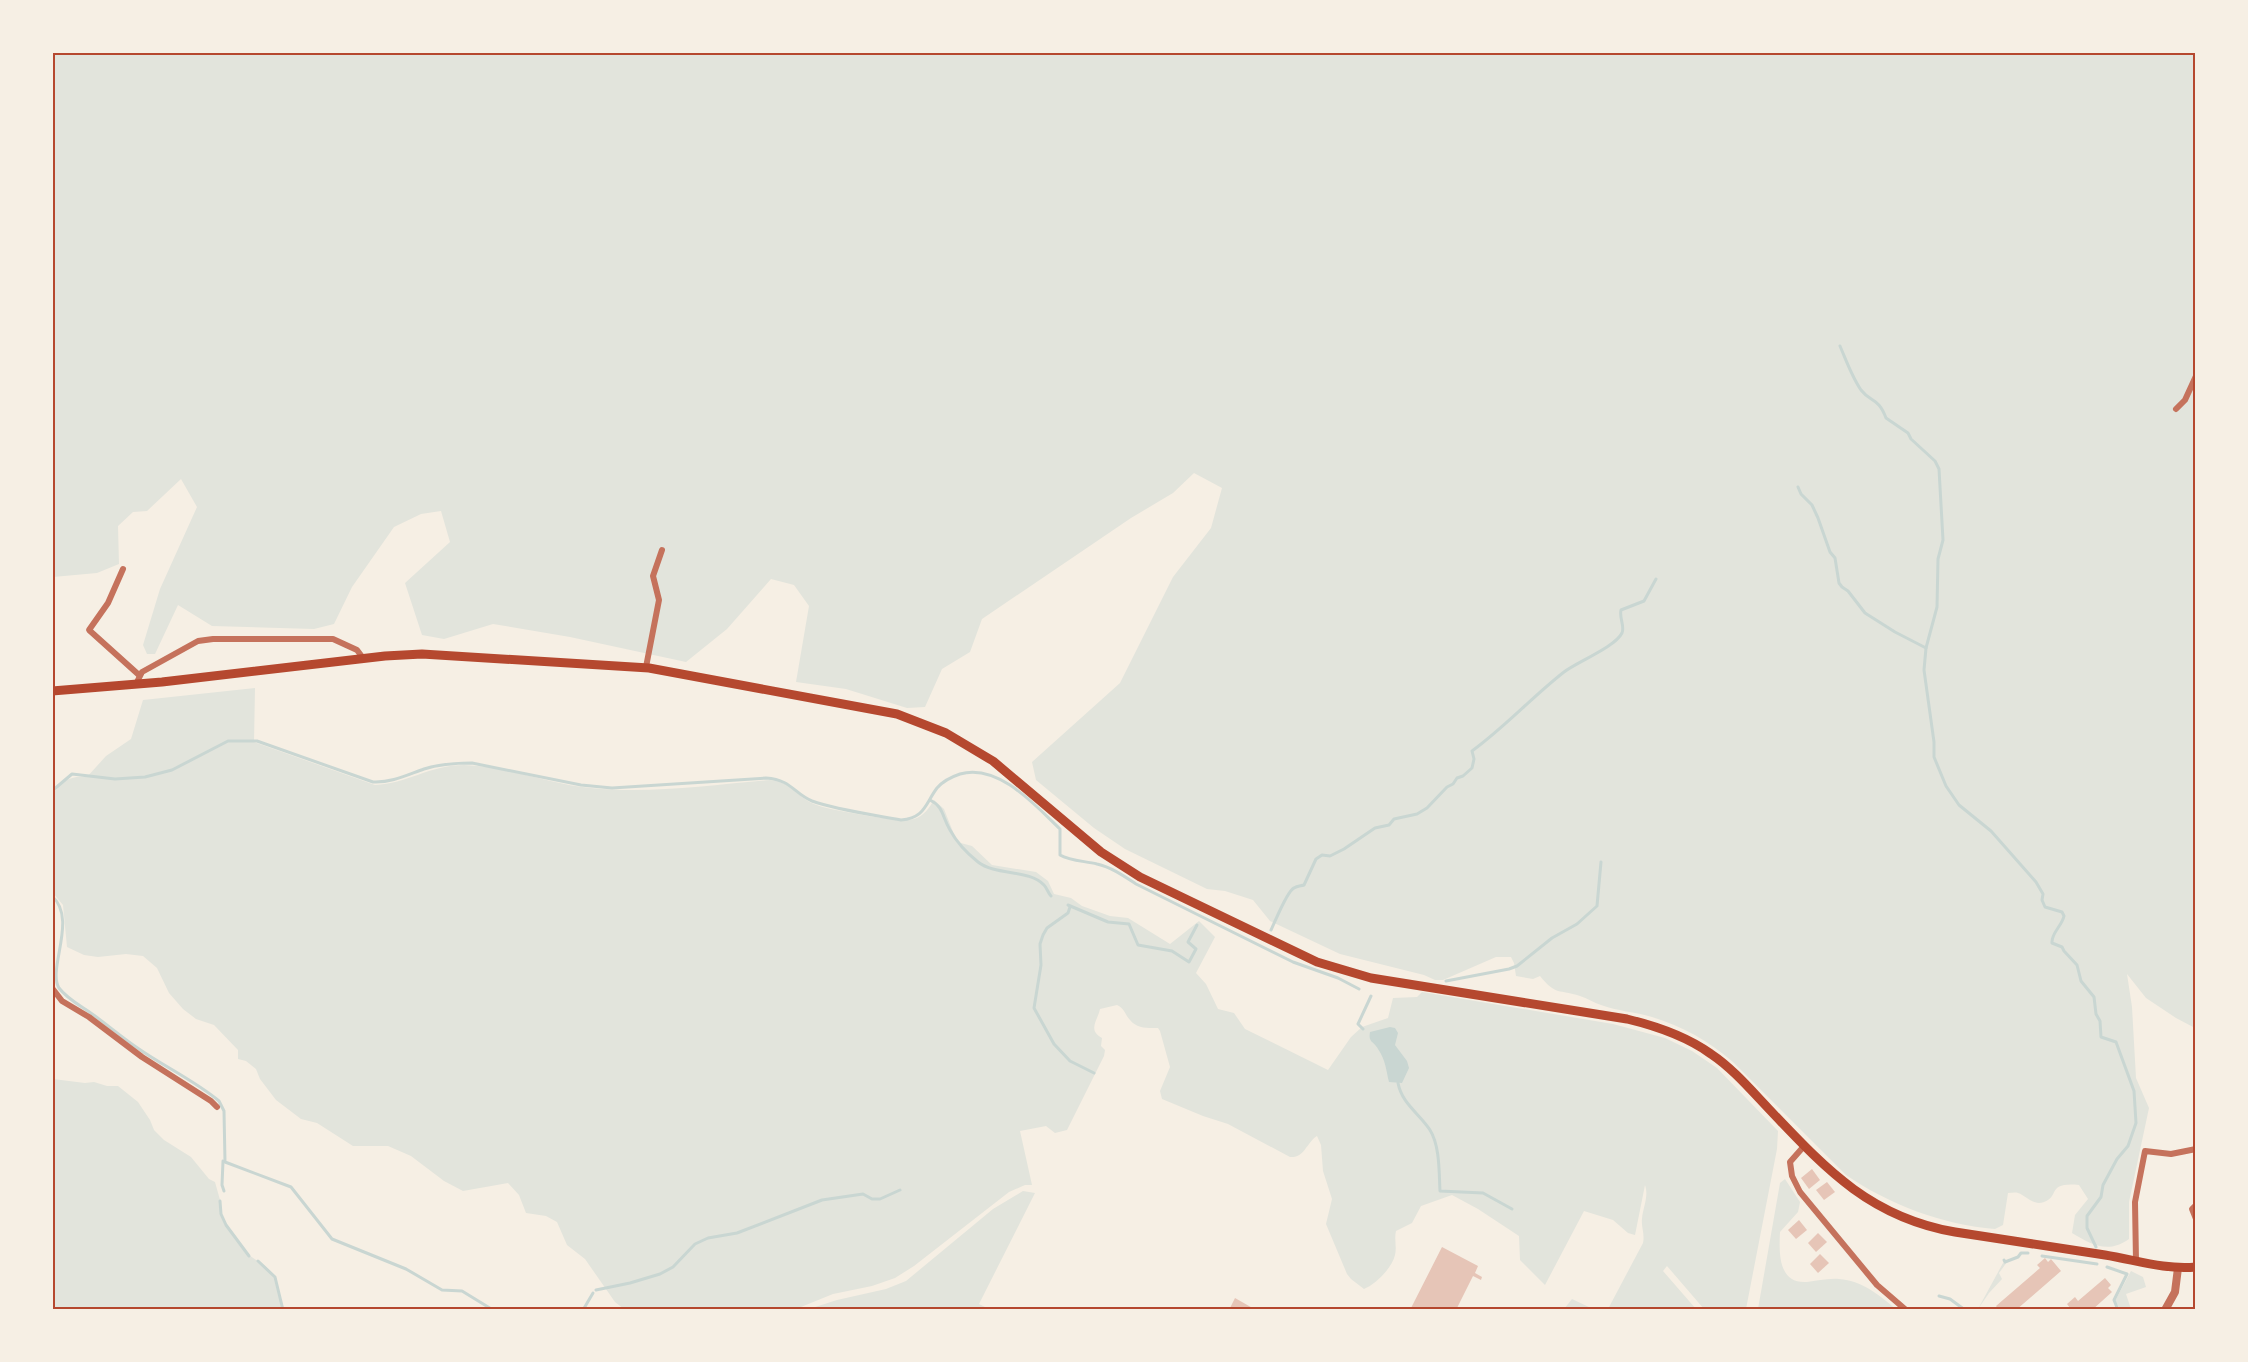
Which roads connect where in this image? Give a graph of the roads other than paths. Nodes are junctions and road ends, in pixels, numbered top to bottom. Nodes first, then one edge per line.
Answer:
1 (2196, 376) edge
2 (2176, 409) dead end
3 (662, 550) dead end
4 (123, 569) dead end
5 (363, 658) junction
6 (646, 668) junction
7 (138, 680) junction
8 (52, 691) edge
9 (52, 988) edge
10 (217, 1107) dead end
11 (1805, 1145) junction
12 (2196, 1149) edge
13 (2196, 1205) edge
14 (2196, 1219) edge
15 (2136, 1262) junction
16 (2196, 1267) edge
17 (2178, 1268) junction
18 (1906, 1310) edge
19 (2165, 1310) edge

1 - 2 street
3 - 6 street
4 - 7 street
5 - 6 main road
5 - 7 main road
5 - 7 street
6 - 11 main road
7 - 8 main road
9 - 10 street
11 - 15 main road
11 - 18 street
12 - 15 street
13 - 14 street
15 - 17 main road
16 - 17 main road
17 - 19 street

